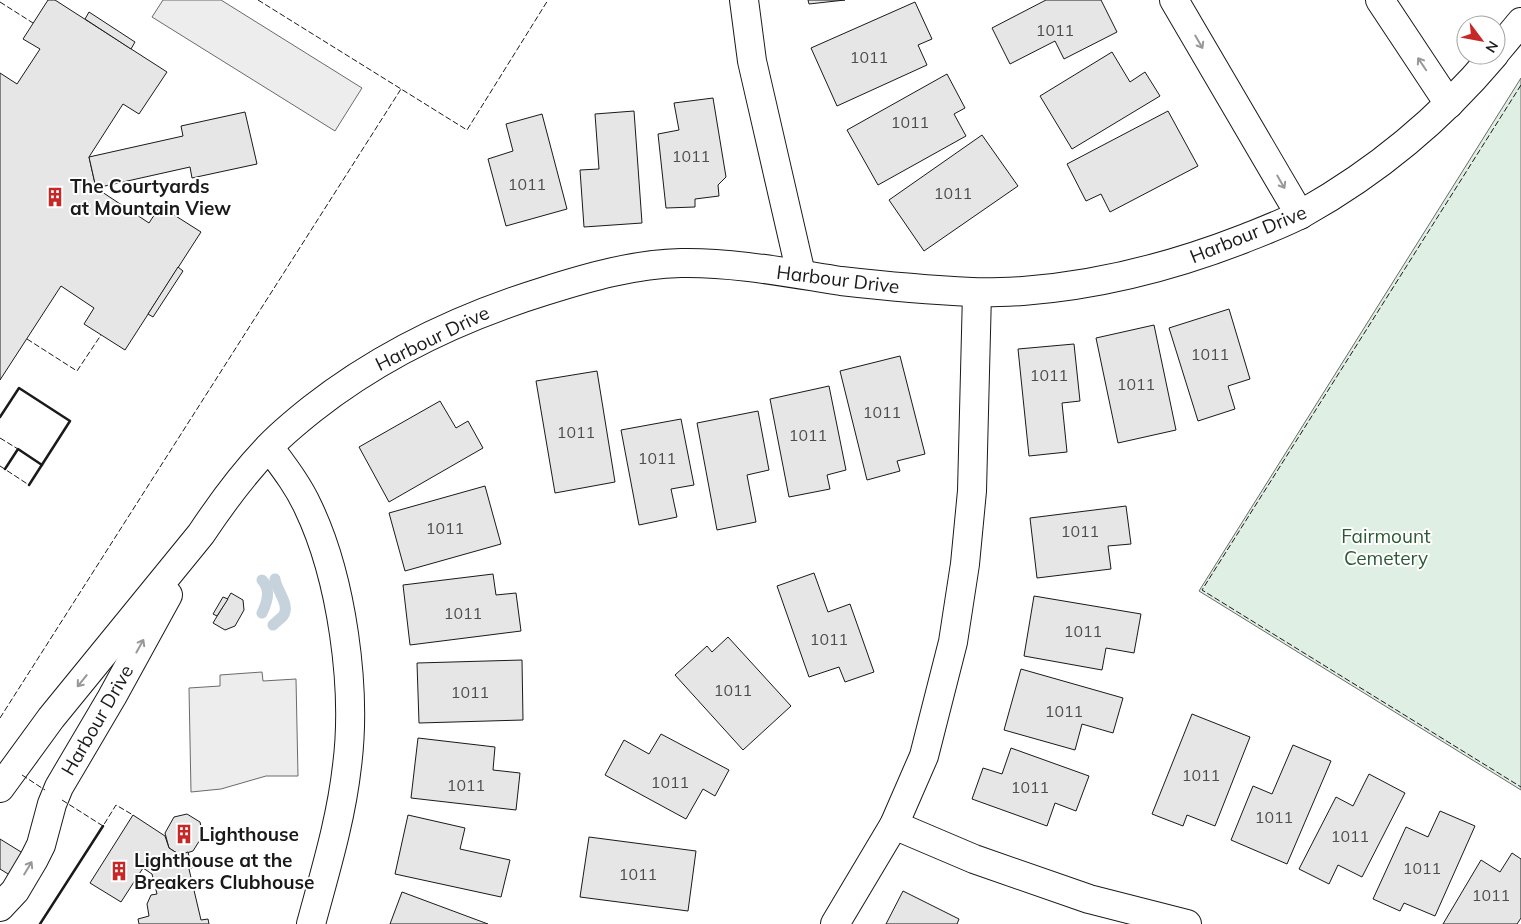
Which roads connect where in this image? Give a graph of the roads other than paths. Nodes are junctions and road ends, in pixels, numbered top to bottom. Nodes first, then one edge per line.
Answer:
1 (744, 0) edge
2 (1174, 0) edge
3 (1380, 0) edge
4 (1521, 22) edge
5 (1506, 40) edge
6 (1485, 65) edge
7 (1450, 104) junction
8 (1300, 215) junction
9 (801, 274) junction
10 (977, 293) junction
11 (269, 446) junction
12 (201, 534) junction
13 (0, 788) edge
14 (894, 825) junction
15 (0, 907) edge
16 (311, 924) edge
17 (835, 924) edge
18 (1187, 924) edge

1 - 9 street
2 -> 8 street
7 -> 3 street
4 - 5 street, Harbour Drive
6 - 7 street, Harbour Drive
7 - 8 street, Harbour Drive
8 - 10 street, Harbour Drive
9 - 10 street, Harbour Drive
9 - 11 street, Harbour Drive
10 - 14 street
11 - 12 street, Harbour Drive
11 - 16 street
12 -> 13 street, Harbour Drive
15 -> 12 street, Harbour Drive
14 - 17 street
14 - 18 street

